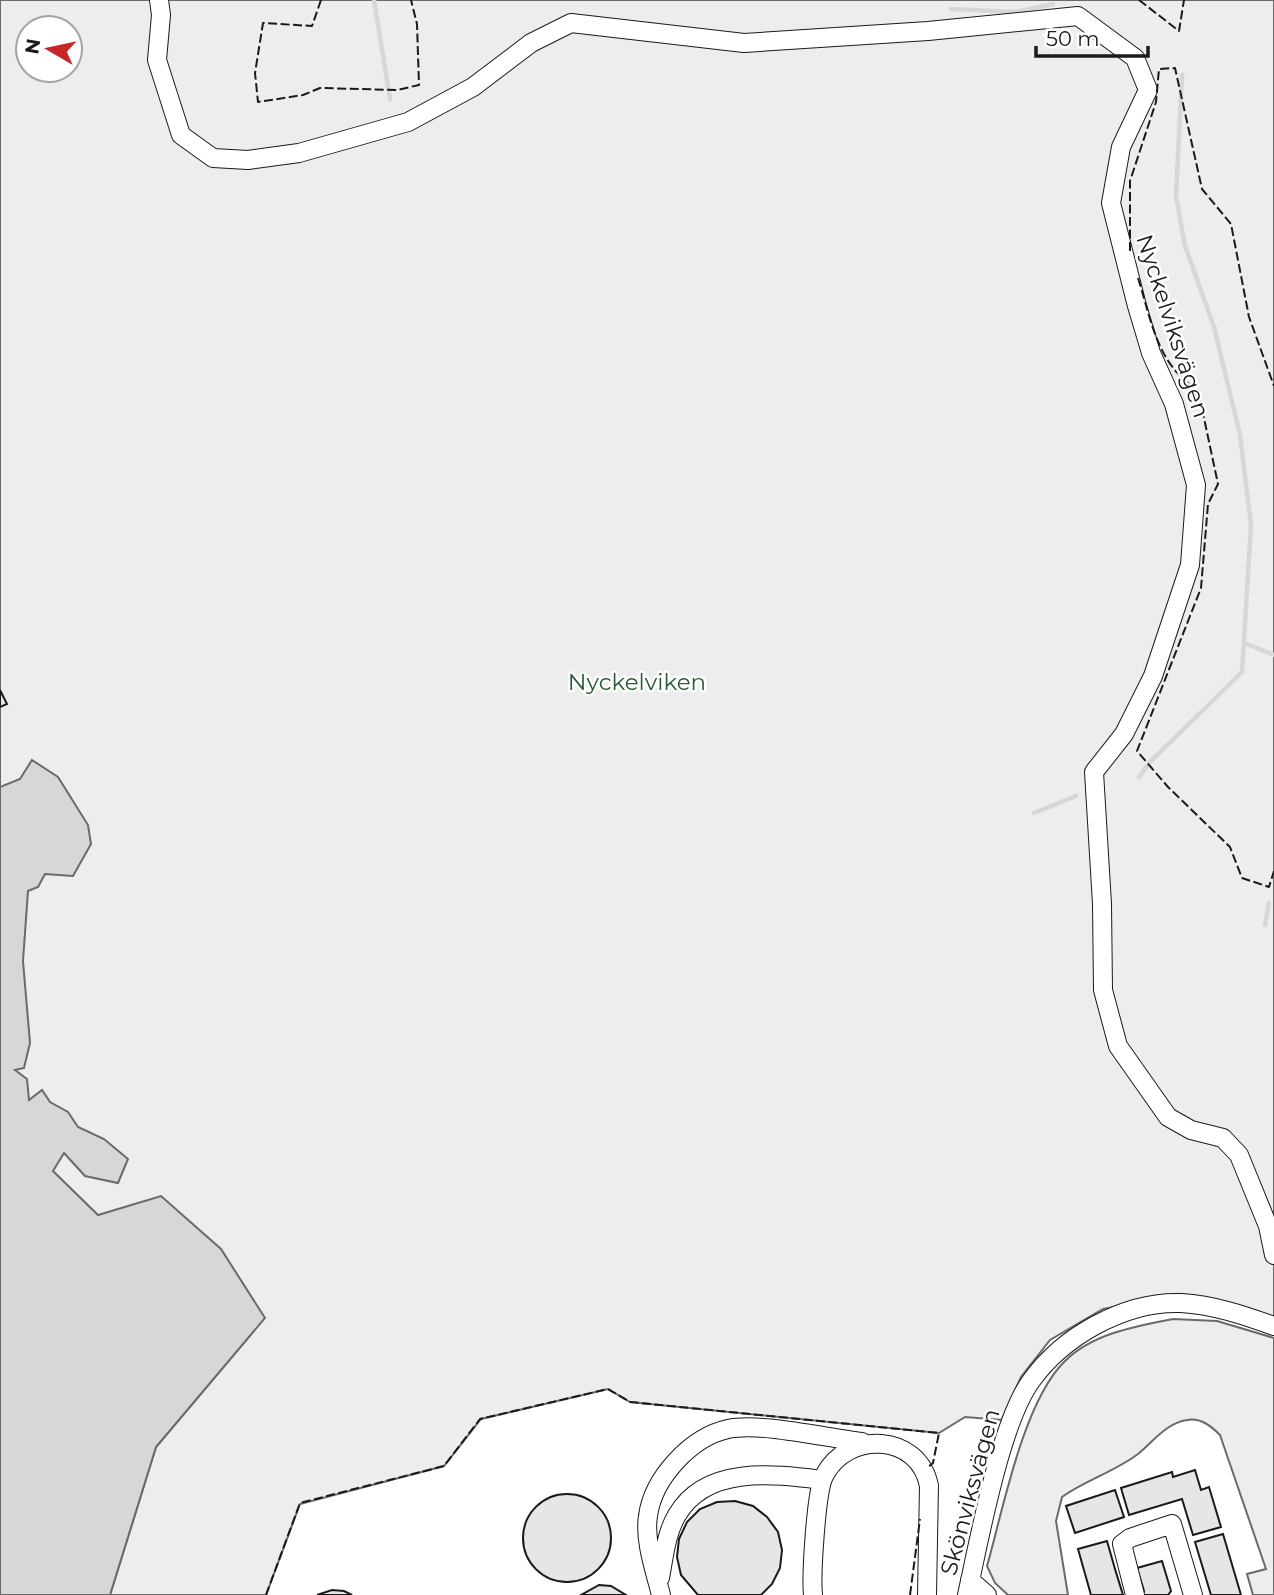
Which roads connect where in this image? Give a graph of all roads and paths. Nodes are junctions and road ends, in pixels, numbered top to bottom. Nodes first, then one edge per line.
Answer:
1 (159, 0) edge
2 (1274, 1255) edge
3 (1274, 1326) edge
4 (865, 1443) junction
5 (822, 1480) junction
6 (969, 1588) edge
7 (660, 1590) edge
8 (813, 1595) edge
9 (927, 1595) edge
10 (987, 1595) edge
11 (1135, 1595) edge
12 (1193, 1595) edge

1 - 2 street, Nyckelviksvägen
3 - 6 street, Skönviksvägen
4 - 5 street
4 - 7 street
4 - 9 street
5 - 7 street
5 - 8 street
6 - 10 street
11 - 12 street

